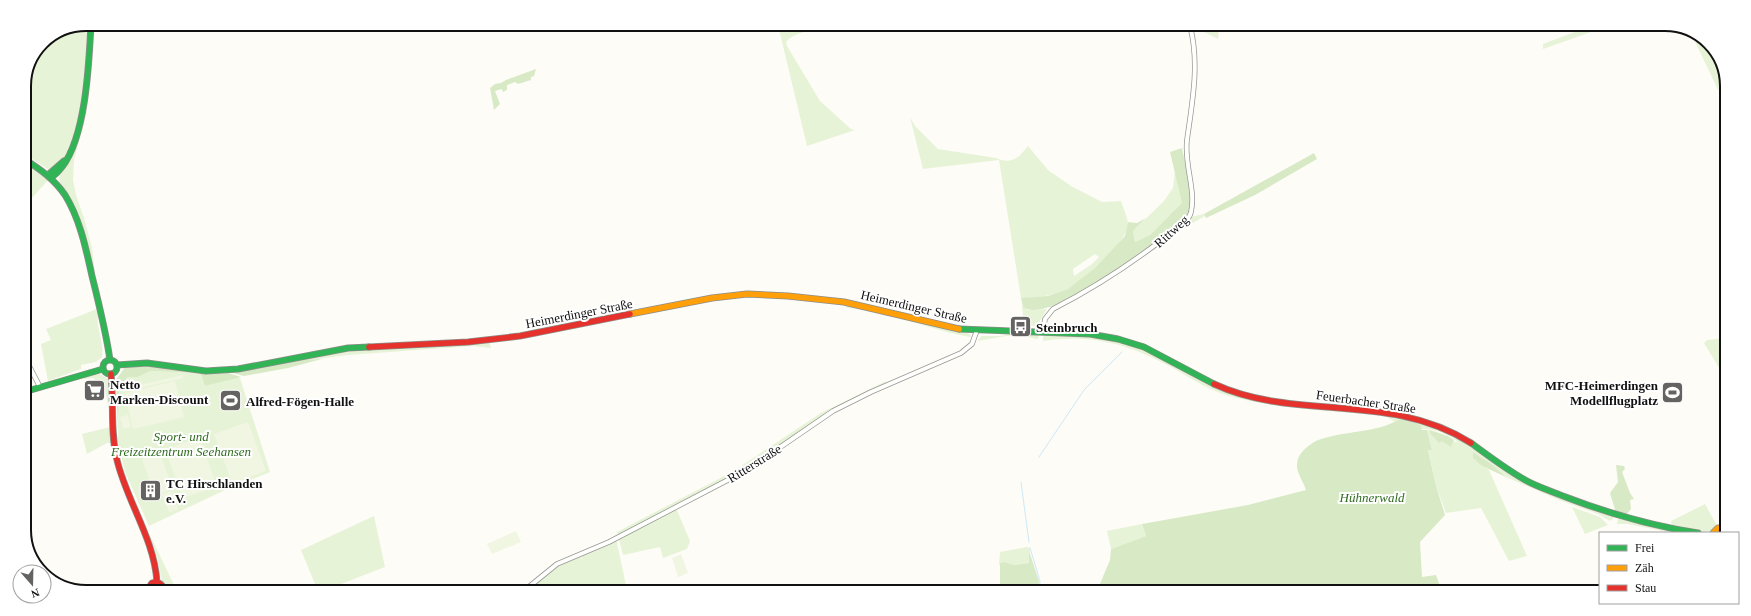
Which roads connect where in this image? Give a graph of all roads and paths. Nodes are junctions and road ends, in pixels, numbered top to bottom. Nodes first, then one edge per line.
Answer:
1 (89, 31) edge
2 (1191, 31) edge
3 (66, 159) junction
4 (31, 164) edge
5 (60, 171) junction
6 (49, 176) junction
7 (63, 192) junction
8 (977, 330) junction
9 (1043, 332) junction
10 (110, 360) junction
11 (117, 365) junction
12 (104, 369) junction
13 (31, 370) edge
14 (111, 374) junction
15 (40, 387) junction
16 (31, 390) edge
17 (1692, 532) edge
18 (157, 582) junction
19 (151, 585) edge
20 (162, 585) edge
21 (532, 585) edge

1 - 3 main road
2 - 9 street, Rittweg
3 - 5 main road
3 - 6 main road
4 - 6 main road
5 - 6 main road
5 - 7 main road
6 - 7 main road
7 - 10 main road
8 - 9 main road, Heimerdinger Straße
8 - 11 main road, Heimerdinger Straße
8 - 21 street, Ritterstraße
9 - 17 main road, Feuerbacher Straße
10 - 11 main road
10 - 12 main road
11 - 14 main road
12 - 14 main road
12 - 15 main road
13 - 15 street
14 - 18 main road
15 - 16 main road
18 - 19 main road
18 - 20 main road

